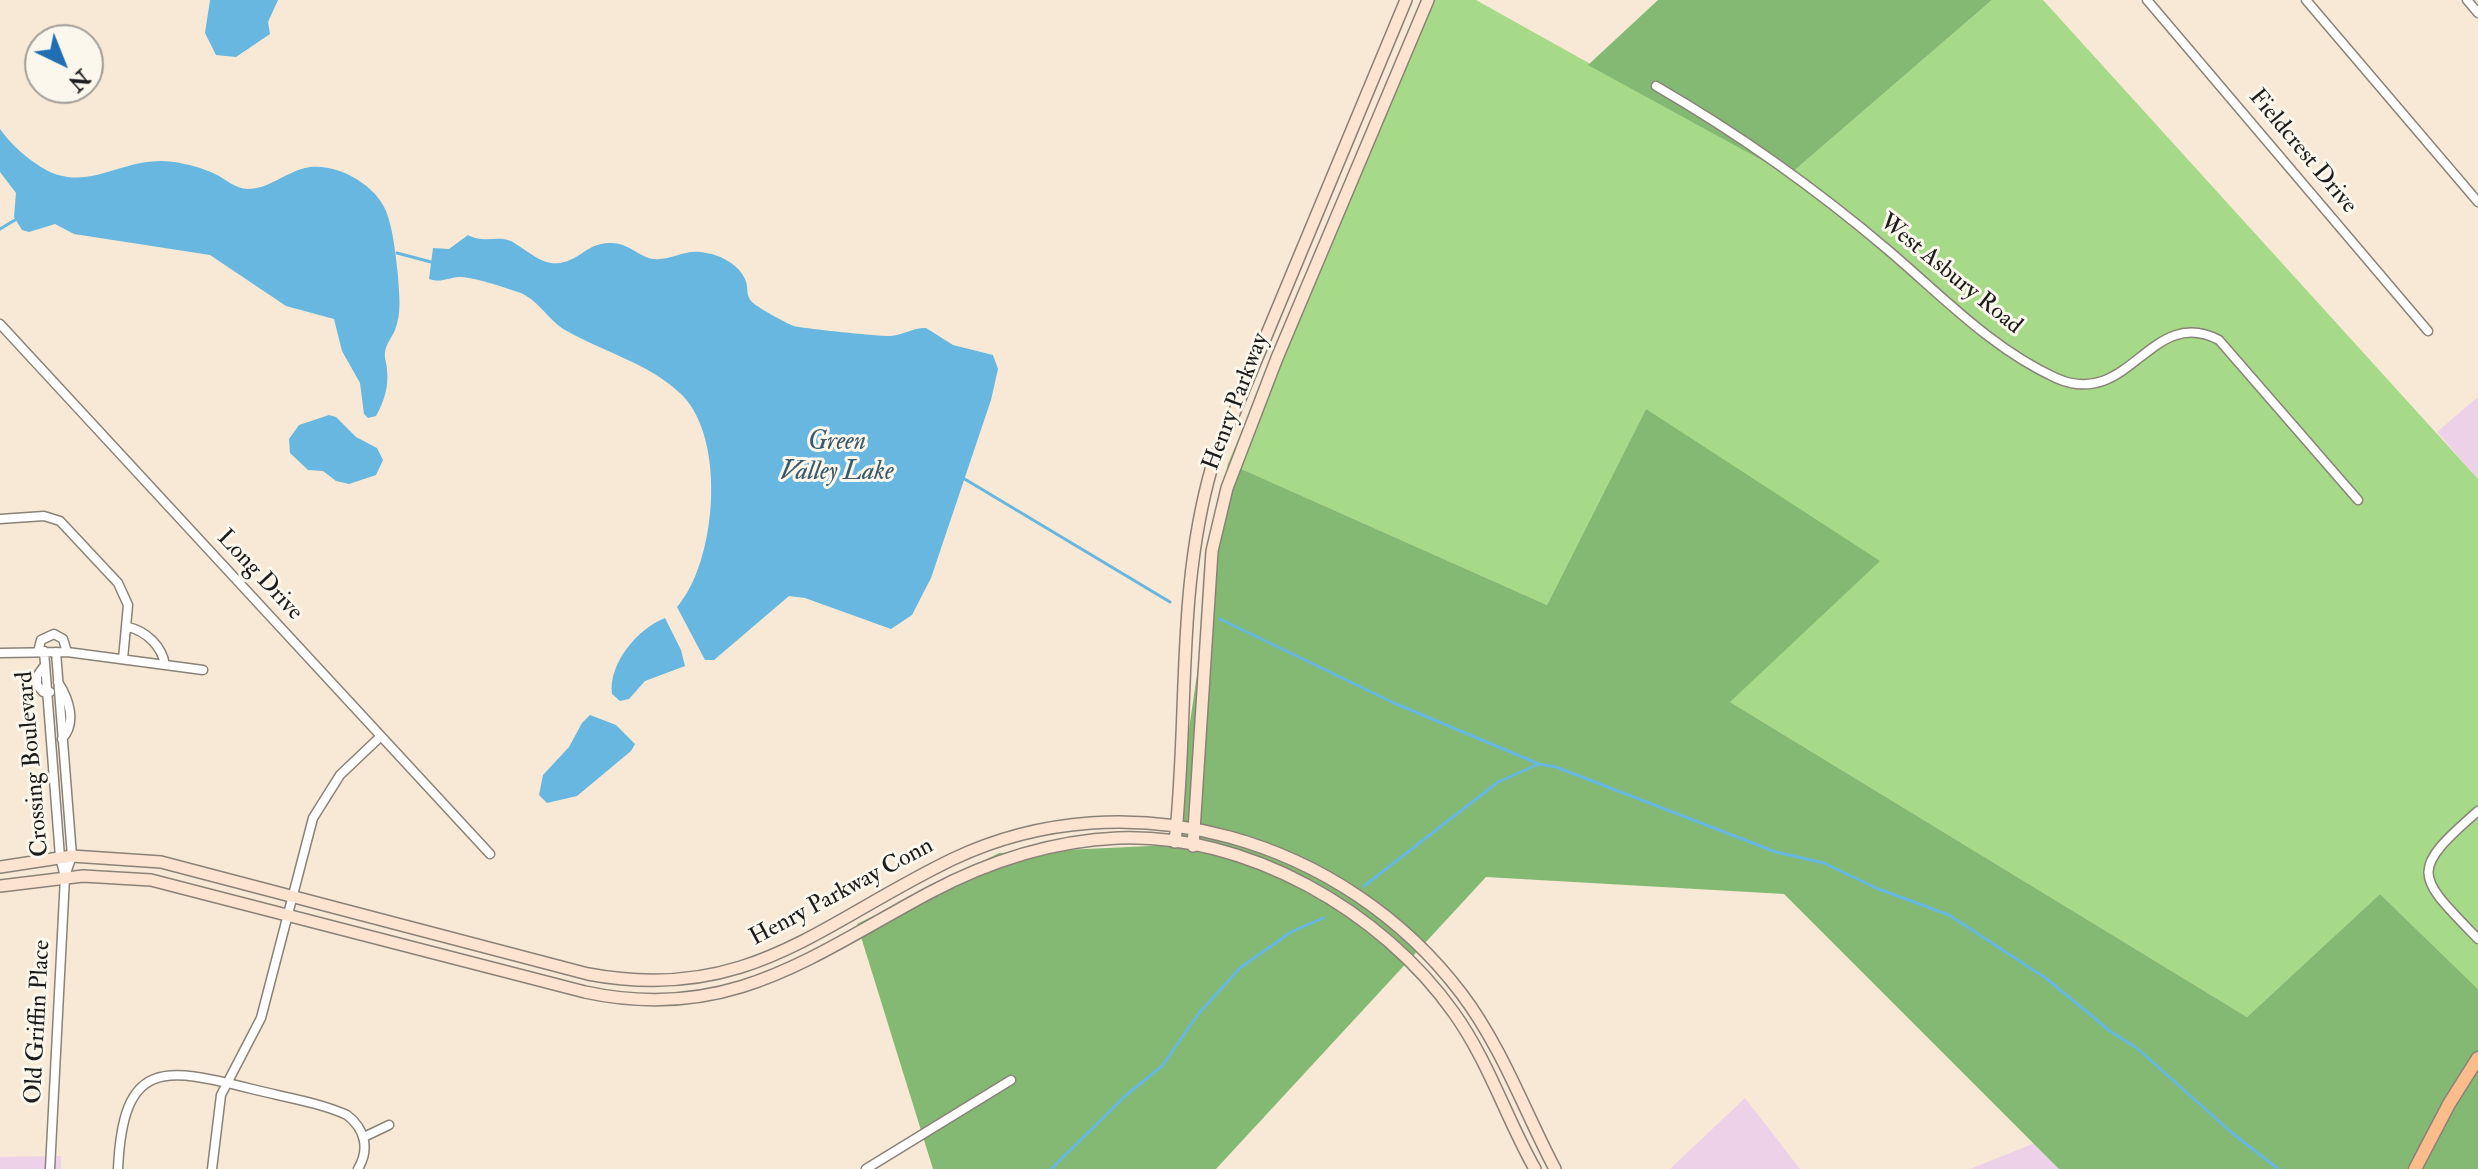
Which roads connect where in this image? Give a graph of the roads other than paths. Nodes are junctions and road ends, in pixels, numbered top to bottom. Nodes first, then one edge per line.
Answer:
1 (1406, 0) edge
2 (1428, 0) edge
3 (2147, 0) edge
4 (2306, 0) edge
5 (2467, 0) edge
6 (2478, 13) edge
7 (1656, 86) dead end
8 (2478, 202) edge
9 (0, 324) edge
10 (2428, 331) dead end
11 (2358, 500) dead end
12 (0, 519) edge
13 (128, 627) junction
14 (41, 651) junction
15 (56, 652) junction
16 (67, 652) junction
17 (0, 653) edge
18 (123, 659) junction
19 (165, 665) junction
20 (203, 670) dead end
21 (58, 686) junction
22 (48, 692) junction
23 (64, 711) junction
24 (49, 714) junction
25 (380, 737) junction
26 (63, 739) junction
27 (51, 740) junction
28 (54, 790) junction
29 (66, 790) junction
30 (2478, 811) edge
31 (1177, 825) junction
32 (1197, 828) junction
33 (1175, 842) junction
34 (1193, 846) junction
35 (490, 854) dead end
36 (66, 857) junction
37 (0, 867) edge
38 (65, 877) junction
39 (0, 886) edge
40 (292, 895) junction
41 (287, 912) junction
42 (2478, 939) edge
43 (2478, 1058) edge
44 (1011, 1080) dead end
45 (226, 1082) junction
46 (389, 1125) dead end
47 (364, 1137) junction
48 (50, 1169) edge
49 (118, 1169) edge
50 (212, 1169) edge
51 (358, 1169) edge
52 (866, 1169) edge
53 (1535, 1169) edge
54 (1555, 1169) edge
55 (2415, 1169) edge

1 - 31 street, Henry Parkway
2 - 32 street, Henry Parkway
3 - 10 street, Fieldcrest Drive
4 - 8 street
5 - 6 street
7 - 11 street, West Asbury Road
9 - 25 street, Long Drive
12 - 13 street
13 - 18 street
13 - 19 street
14 - 15 street, Crossing Boulevard
14 - 16 street, Crossing Boulevard
14 - 17 street, Crossing Boulevard
14 - 22 street, Crossing Boulevard
15 - 16 street, Crossing Boulevard
15 - 21 street, Crossing Boulevard
16 - 18 street, Crossing Boulevard
18 - 19 street, Crossing Boulevard
19 - 20 street, Crossing Boulevard
21 - 22 street
21 - 23 street, Crossing Boulevard
22 - 24 street, Crossing Boulevard
23 - 24 street
23 - 26 street, Crossing Boulevard
24 - 27 street, Crossing Boulevard
25 - 35 street, Long Drive
25 - 40 street
26 - 27 street
26 - 29 street, Crossing Boulevard
27 - 28 street, Crossing Boulevard
28 - 29 street
28 - 36 street, Crossing Boulevard
29 - 36 street, Crossing Boulevard
30 - 42 street
31 - 32 street, Henry Parkway Conn
31 - 33 street, Henry Parkway
31 - 40 street, Henry Parkway Conn
32 - 34 street, Henry Parkway
32 - 54 street, Henry Parkway Conn
33 - 34 street, Henry Parkway Conn
33 - 41 street, Henry Parkway Conn
34 - 53 street, Henry Parkway Conn
36 - 37 street, Henry Parkway Conn
36 - 38 street, Crossing Boulevard
36 - 40 street, Henry Parkway Conn
38 - 39 street, Henry Parkway Conn
38 - 41 street, Henry Parkway Conn
38 - 48 street, Old Griffin Place
40 - 41 street
41 - 45 street
43 - 55 main road
44 - 52 street
45 - 47 street
45 - 49 street
45 - 50 street
46 - 47 street
47 - 51 street

